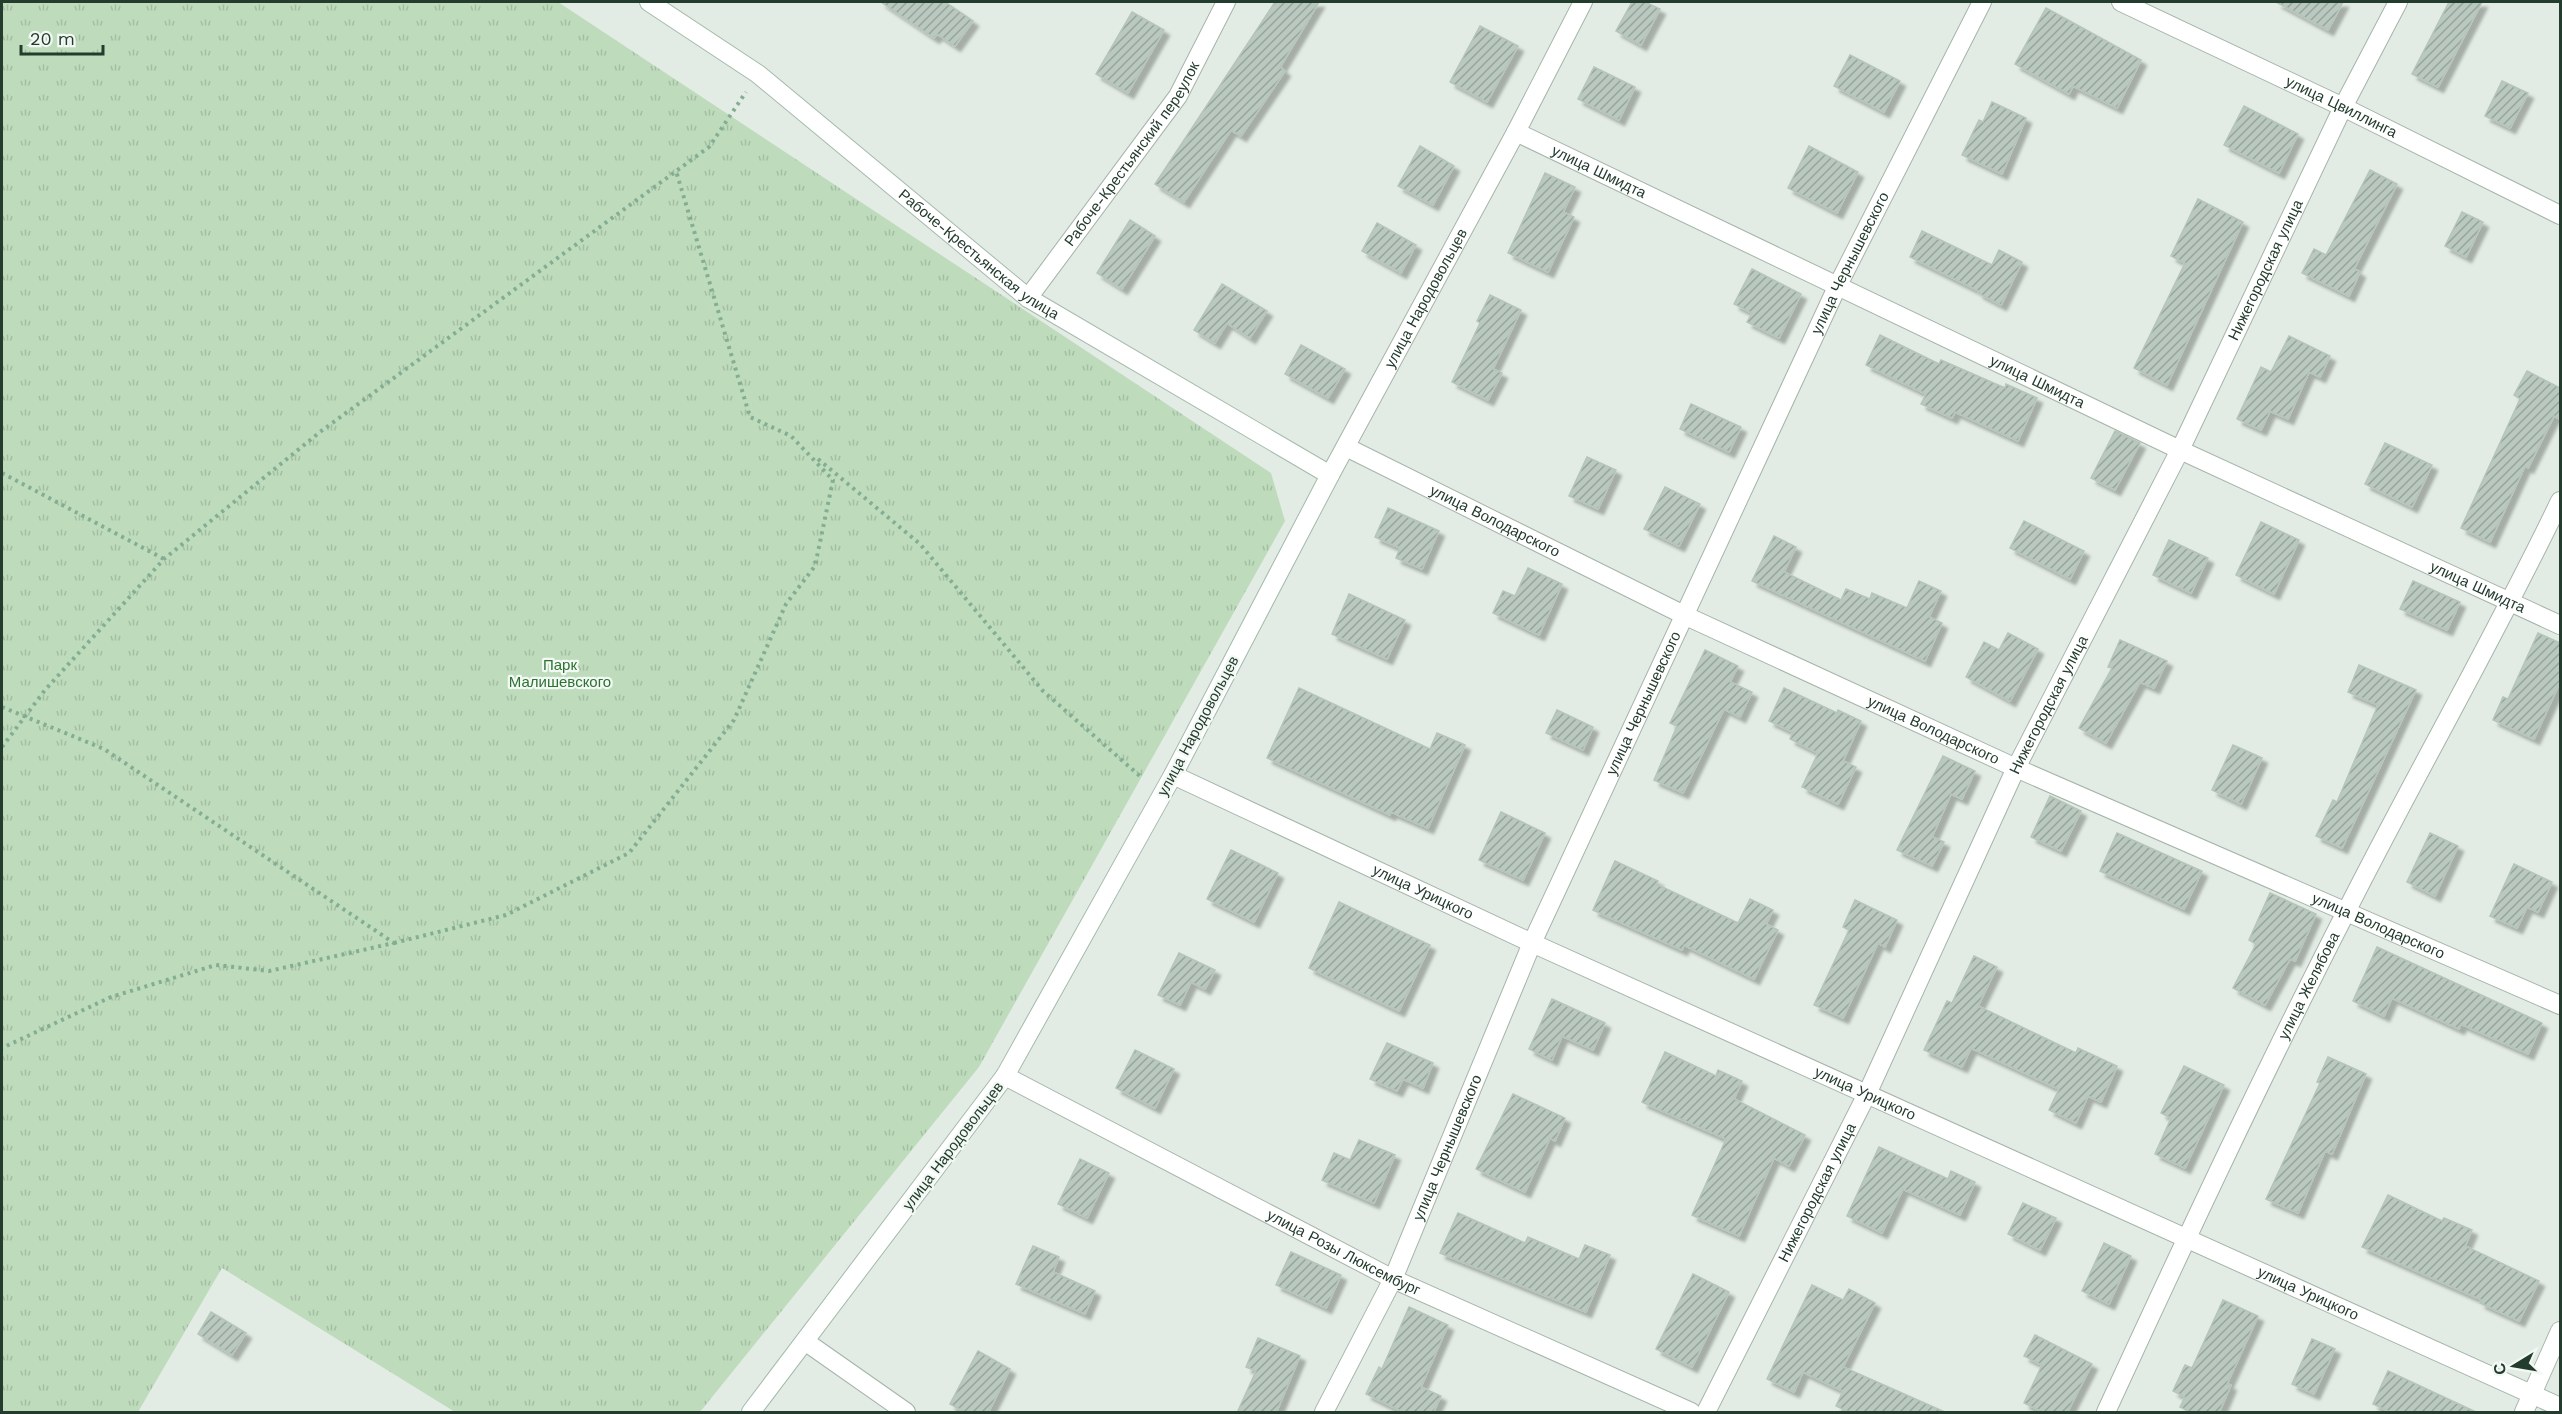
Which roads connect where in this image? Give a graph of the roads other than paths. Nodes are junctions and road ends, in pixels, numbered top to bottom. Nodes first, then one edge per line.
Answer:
1 (649, 2) edge
2 (1226, 2) edge
3 (1583, 2) edge
4 (1982, 2) edge
5 (2121, 2) edge
6 (2398, 2) edge
7 (2343, 106) junction
8 (1516, 132) junction
9 (2560, 215) edge
10 (1838, 285) junction
11 (1028, 298) junction
12 (1348, 448) junction
13 (2180, 450) junction
14 (1330, 475) junction
15 (2560, 501) edge
16 (2511, 605) junction
17 (1686, 616) junction
18 (2560, 625) edge
19 (2016, 768) junction
20 (1173, 775) junction
21 (2345, 913) junction
22 (1532, 943) junction
23 (2560, 1005) edge
24 (1005, 1076) junction
25 (1867, 1094) junction
26 (2187, 1236) junction
27 (1393, 1279) junction
28 (2560, 1332) edge
29 (806, 1342) junction
30 (2532, 1394) junction
31 (2560, 1407) edge
32 (751, 1413) edge
33 (906, 1413) edge
34 (1324, 1413) edge
35 (1691, 1413) edge
36 (1706, 1413) edge
37 (2106, 1413) edge
38 (2524, 1413) edge

1 - 11 street, Рабоче-Крестьянская улица
2 - 11 street, Рабоче-Крестьянский переулок
3 - 8 street, улица Народовольцев
4 - 10 street, улица Чернышевского
5 - 7 street, улица Цвиллинга
6 - 7 street, Нижегородская улица
7 - 9 street, улица Цвиллинга
7 - 13 street, Нижегородская улица
8 - 10 street, улица Шмидта
8 - 12 street, улица Народовольцев
10 - 13 street, улица Шмидта
10 - 17 street, улица Чернышевского
11 - 14 street, Рабоче-Крестьянская улица
12 - 14 street, улица Народовольцев
12 - 17 street, улица Володарского
13 - 16 street, улица Шмидта
13 - 19 street, Нижегородская улица
14 - 20 street, улица Народовольцев
15 - 16 street, улица Желябова
16 - 18 street, улица Шмидта
16 - 21 street, улица Желябова
17 - 19 street, улица Володарского
17 - 22 street, улица Чернышевского
19 - 21 street, улица Володарского
19 - 25 street, Нижегородская улица
20 - 22 street, улица Урицкого
20 - 24 street, улица Народовольцев
21 - 23 street, улица Володарского
21 - 26 street, улица Желябова
22 - 25 street, улица Урицкого
22 - 27 street, улица Чернышевского
24 - 27 street, улица Розы Люксембург
24 - 29 street, улица Народовольцев
25 - 26 street, улица Урицкого
25 - 36 street, Нижегородская улица
26 - 30 street, улица Урицкого
26 - 37 street, улица Желябова
27 - 34 street, улица Чернышевского
27 - 35 street, улица Розы Люксембург
28 - 30 street
29 - 32 street, улица Народовольцев
29 - 33 street
30 - 31 street, улица Урицкого
30 - 38 street

